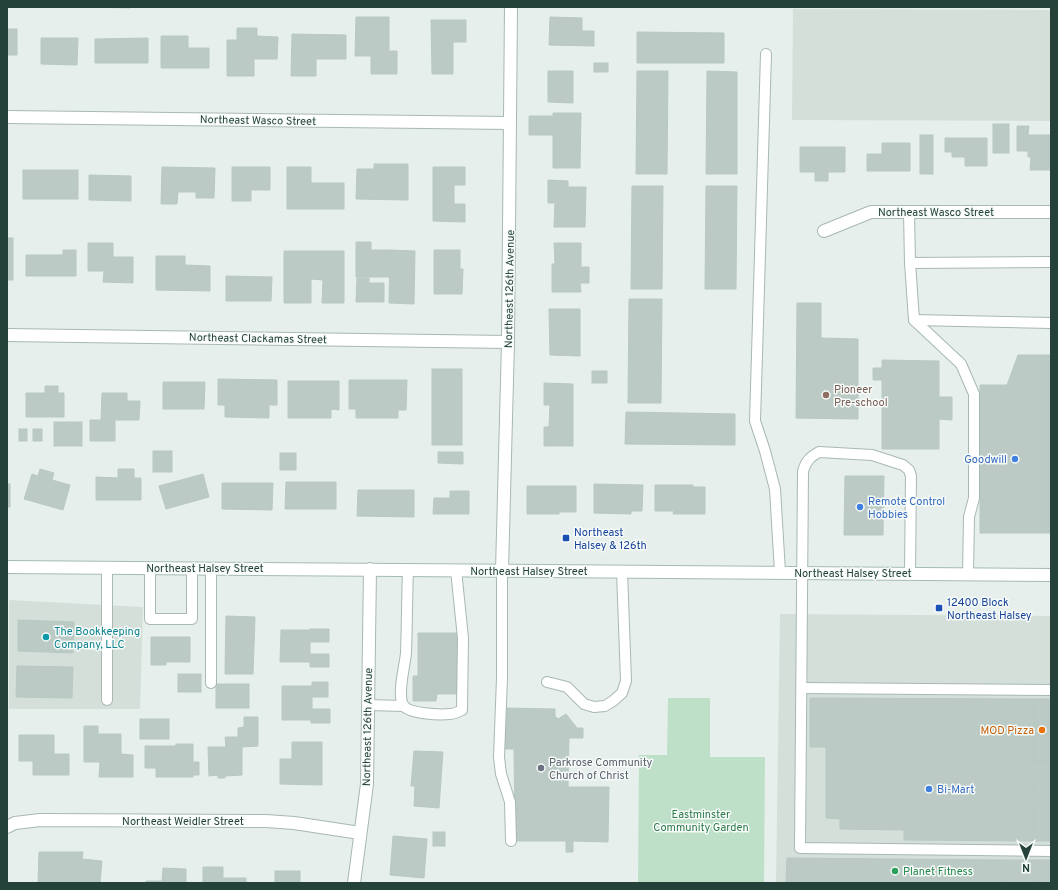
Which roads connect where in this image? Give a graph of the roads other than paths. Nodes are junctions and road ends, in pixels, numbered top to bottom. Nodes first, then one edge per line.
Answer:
1 (511, 7) edge
2 (766, 54) dead end
3 (7, 117) edge
4 (510, 123) junction
5 (909, 212) junction
6 (1051, 212) edge
7 (824, 231) dead end
8 (1051, 262) edge
9 (910, 263) junction
10 (914, 320) junction
11 (1051, 323) edge
12 (7, 335) edge
13 (508, 342) junction
14 (7, 567) edge
15 (107, 567) junction
16 (150, 568) junction
17 (192, 568) junction
18 (211, 568) junction
19 (370, 569) junction
20 (408, 570) junction
21 (456, 570) junction
22 (502, 570) junction
23 (622, 571) junction
24 (780, 572) junction
25 (803, 572) junction
26 (910, 573) junction
27 (968, 574) junction
28 (1051, 574) edge
29 (547, 682) dead end
30 (211, 683) dead end
31 (802, 688) junction
32 (1051, 690) edge
33 (107, 700) dead end
34 (368, 705) junction
35 (404, 706) junction
36 (7, 827) edge
37 (360, 833) junction
38 (511, 842) dead end
39 (1051, 851) edge
40 (354, 883) edge

1 - 4 street, Northeast 126th Avenue
2 - 24 lane
3 - 4 street, Northeast Wasco Street
4 - 13 street, Northeast 126th Avenue
5 - 6 street, Northeast Wasco Street
5 - 7 street, Northeast Wasco Street
5 - 9 lane
8 - 9 lane
9 - 10 lane
10 - 11 lane
10 - 27 lane
12 - 13 street, Northeast Clackamas Street
13 - 22 street, Northeast 126th Avenue
14 - 15 street, Northeast Halsey Street
15 - 16 street, Northeast Halsey Street
15 - 33 lane
16 - 17 street, Northeast Halsey Street
16 - 17 lane
17 - 18 street, Northeast Halsey Street
18 - 19 street, Northeast Halsey Street
18 - 30 lane
19 - 20 street, Northeast Halsey Street
19 - 34 street, Northeast 126th Avenue
20 - 21 street, Northeast Halsey Street
20 - 35 lane
21 - 22 street, Northeast Halsey Street
21 - 35 lane
22 - 23 street, Northeast Halsey Street
22 - 38 lane
23 - 24 street, Northeast Halsey Street
23 - 29 lane
24 - 25 street, Northeast Halsey Street
25 - 26 street, Northeast Halsey Street
25 - 26 lane
25 - 31 lane
26 - 27 street, Northeast Halsey Street
27 - 28 street, Northeast Halsey Street
31 - 32 lane
31 - 39 lane
34 - 35 lane
34 - 37 street, Northeast 126th Avenue
36 - 37 street, Northeast Weidler Street
37 - 40 street, Northeast 126th Avenue

